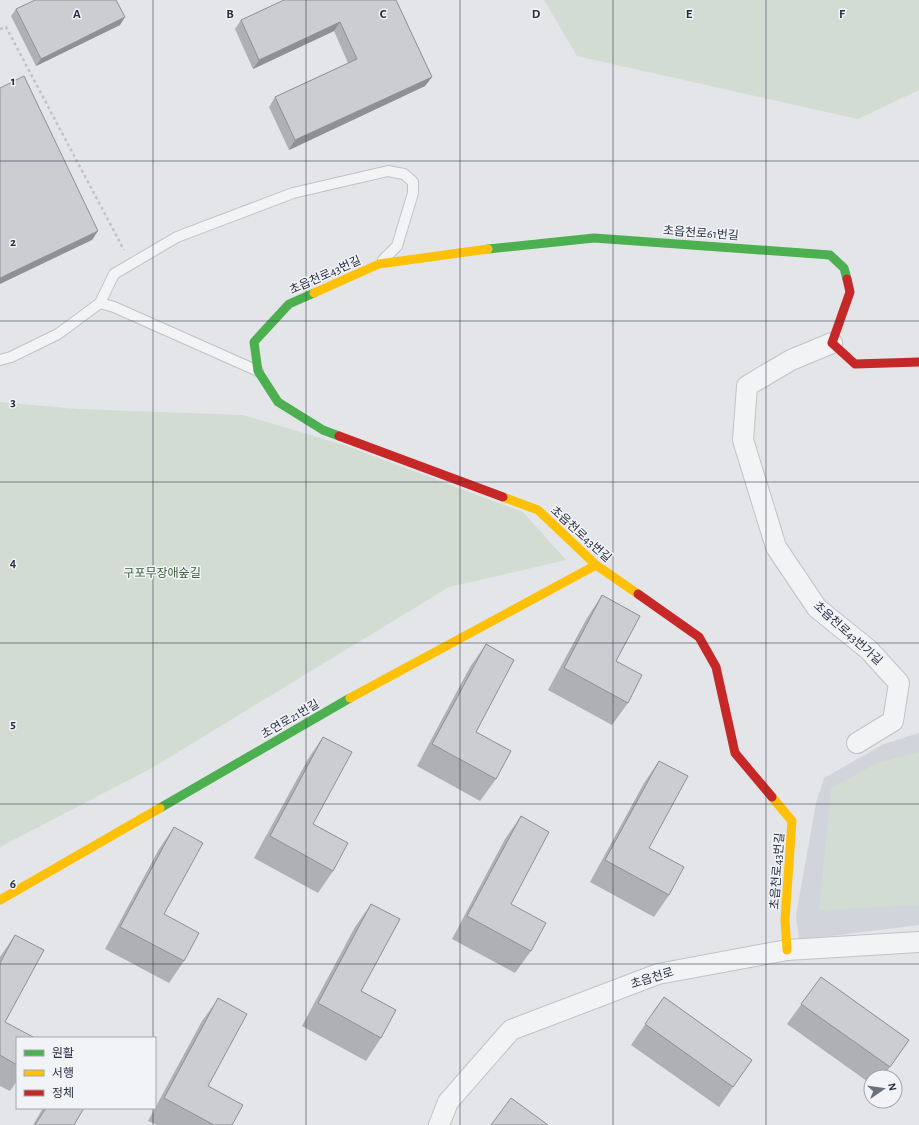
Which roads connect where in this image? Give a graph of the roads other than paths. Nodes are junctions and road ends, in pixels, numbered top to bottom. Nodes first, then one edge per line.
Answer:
1 (379, 264) junction
2 (100, 303) junction
3 (832, 343) junction
4 (0, 360) edge
5 (919, 362) edge
6 (258, 372) junction
7 (596, 565) junction
8 (857, 743) dead end
9 (0, 900) edge
10 (919, 942) edge
11 (787, 950) junction
12 (438, 1125) edge

1 - 2 lane
1 - 3 street, 초읍천로61번길
1 - 6 street, 초읍천로43번길
2 - 4 lane
2 - 6 lane
3 - 5 street
3 - 8 street, 초읍천로43번가길
6 - 7 street, 초읍천로43번길
7 - 9 street, 초연로21번길
7 - 11 street, 초읍천로43번길
10 - 11 street, 초읍천로
11 - 12 street, 초읍천로

